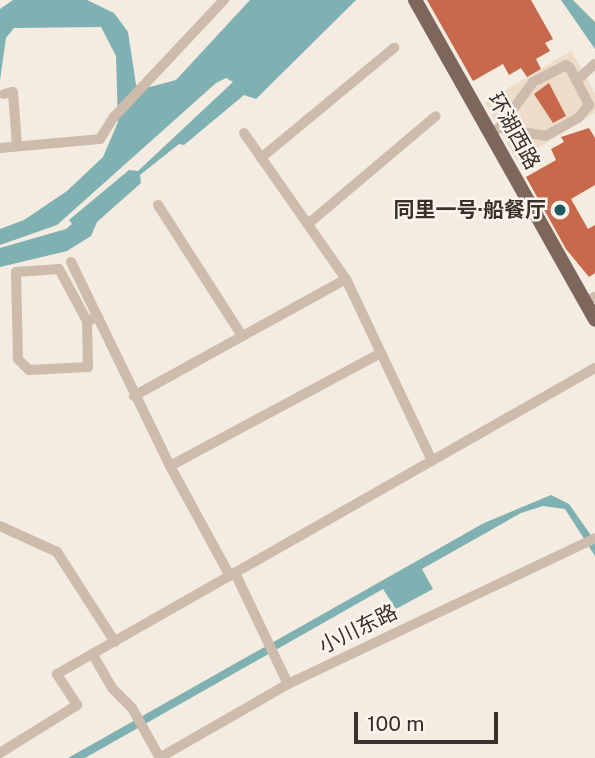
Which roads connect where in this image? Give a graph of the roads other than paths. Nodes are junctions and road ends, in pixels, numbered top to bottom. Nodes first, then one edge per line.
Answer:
1 (224, 0) edge
2 (415, 0) edge
3 (394, 48) dead end
4 (594, 65) edge
5 (577, 80) junction
6 (4, 94) dead end
7 (436, 116) dead end
8 (494, 131) junction
9 (244, 133) dead end
10 (17, 146) junction
11 (0, 148) edge
12 (261, 158) junction
13 (159, 205) dead end
14 (308, 224) junction
15 (71, 262) dead end
16 (346, 279) junction
17 (590, 299) edge
18 (93, 319) junction
19 (595, 320) edge
20 (242, 336) junction
21 (381, 353) junction
22 (595, 368) edge
23 (134, 396) junction
24 (432, 461) junction
25 (170, 466) junction
26 (0, 526) edge
27 (595, 538) edge
28 (233, 575) junction
29 (116, 642) junction
30 (93, 655) junction
31 (288, 684) junction
32 (0, 753) edge
33 (160, 758) edge

1 - 10 street
2 - 8 main road, 环湖西路
3 - 12 street
4 - 5 street
5 - 8 street
5 - 8 street
6 - 10 street
7 - 14 street
8 - 17 main road, 环湖西路
9 - 12 street
10 - 11 street
12 - 14 street
13 - 20 street
14 - 16 street
15 - 18 street
16 - 20 street
16 - 21 street
17 - 19 main road, 环湖西路
18 - 18 street
18 - 23 street
20 - 23 street
21 - 24 street
21 - 25 street
22 - 24 street
23 - 25 street
24 - 28 street
25 - 28 street
26 - 29 street
27 - 31 street, 小川东路
28 - 29 street
28 - 31 street
29 - 30 street
30 - 32 street
30 - 33 street
31 - 33 street, 小川东路

